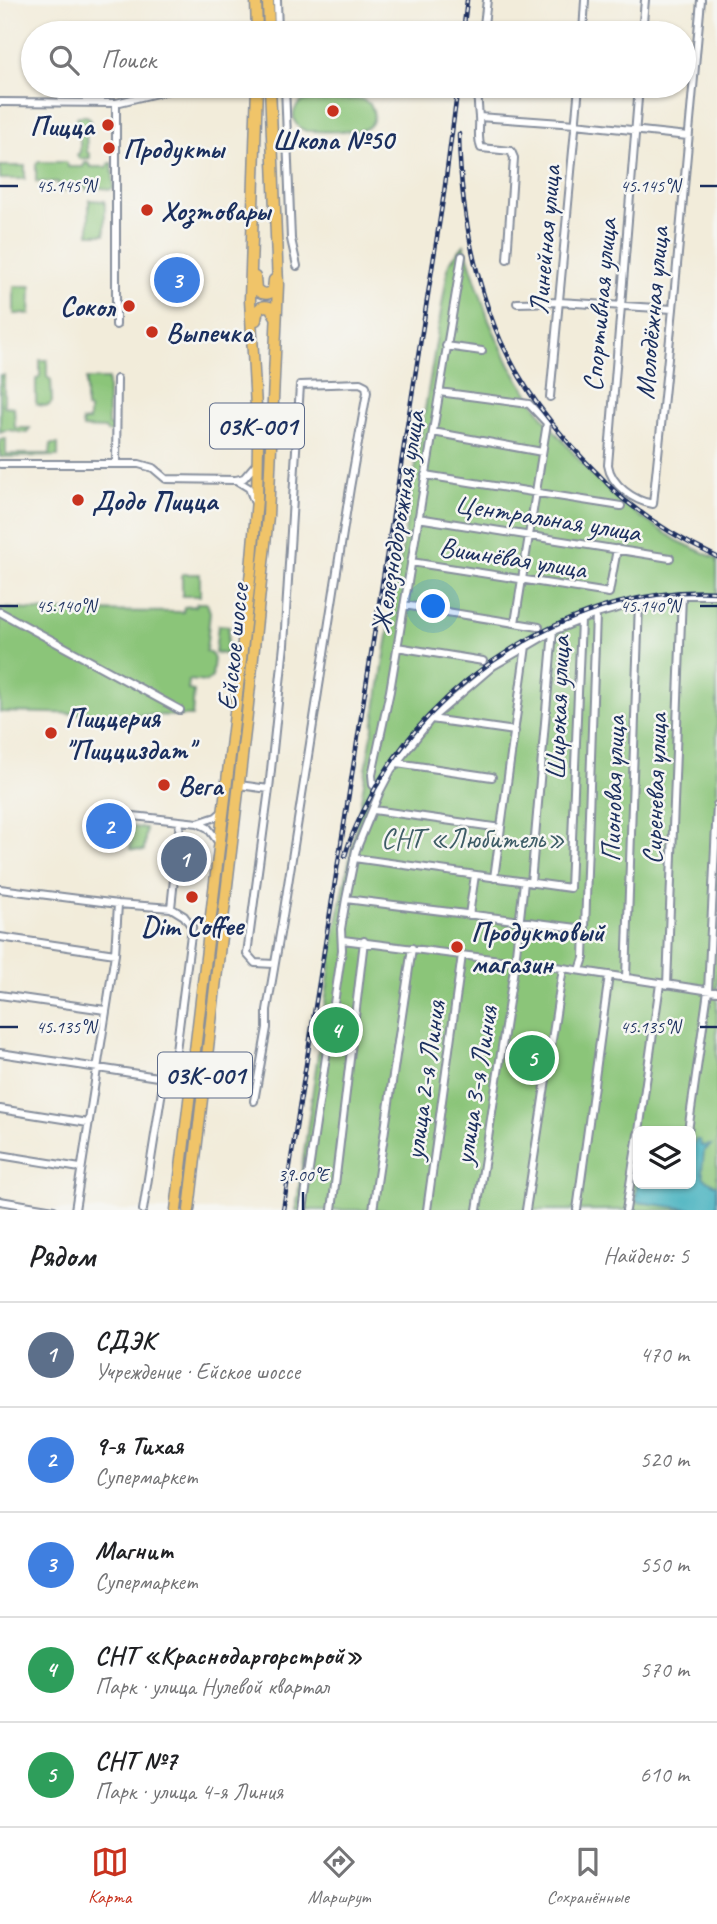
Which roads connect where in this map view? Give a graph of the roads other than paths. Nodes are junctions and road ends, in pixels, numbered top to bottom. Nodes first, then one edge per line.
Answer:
1 (256, 0) edge
2 (268, 0) edge
3 (277, 0) edge
4 (487, 0) edge
5 (585, 0) edge
6 (645, 0) edge
7 (701, 0) edge
8 (257, 21) edge
9 (269, 21) edge
10 (278, 21) edge
11 (484, 21) edge
12 (584, 21) edge
13 (643, 21) edge
14 (696, 56) edge
15 (137, 98) edge
16 (257, 98) edge
17 (270, 98) edge
18 (285, 98) edge
19 (477, 98) edge
20 (578, 98) edge
21 (638, 98) edge
22 (692, 98) edge
23 (0, 102) edge
24 (116, 103) junction
25 (479, 117) junction
26 (575, 124) junction
27 (635, 131) junction
28 (688, 136) junction
29 (276, 233) junction
30 (253, 235) junction
31 (462, 256) dead end
32 (507, 258) dead end
33 (297, 266) dead end
34 (559, 302) junction
35 (517, 303) dead end
36 (621, 305) junction
37 (673, 309) junction
38 (277, 318) junction
39 (116, 325) dead end
40 (253, 345) junction
41 (446, 345) junction
42 (482, 351) dead end
43 (117, 379) dead end
44 (439, 391) junction
45 (550, 397) dead end
46 (433, 432) junction
47 (542, 452) junction
48 (258, 461) junction
49 (0, 464) edge
50 (116, 464) junction
51 (425, 475) junction
52 (236, 480) junction
53 (535, 494) junction
54 (653, 504) joint
55 (621, 506) dead end
56 (257, 508) junction
57 (418, 518) junction
58 (529, 535) junction
59 (617, 549) junction
60 (670, 558) dead end
61 (411, 562) junction
62 (522, 580) junction
63 (682, 595) junction
64 (717, 595) edge
65 (639, 602) junction
66 (404, 605) junction
67 (0, 612) edge
68 (596, 614) junction
69 (582, 620) junction
70 (515, 623) junction
71 (539, 627) dead end
72 (553, 631) junction
73 (526, 646) junction
74 (397, 647) junction
75 (483, 662) dead end
76 (180, 710) dead end
77 (431, 719) junction
78 (515, 731) junction
79 (397, 763) junction
80 (492, 777) dead end
81 (239, 785) junction
82 (269, 789) junction
83 (380, 791) junction
84 (717, 805) edge
85 (374, 810) junction
86 (223, 811) junction
87 (96, 812) dead end
88 (180, 822) junction
89 (198, 823) junction
90 (501, 828) junction
91 (220, 845) junction
92 (354, 858) junction
93 (475, 875) junction
94 (494, 878) junction
95 (528, 883) junction
96 (0, 889) edge
97 (346, 900) junction
98 (118, 904) junction
99 (171, 908) junction
100 (469, 915) junction
101 (520, 921) junction
102 (585, 929) junction
103 (0, 937) edge
104 (343, 940) junction
105 (364, 942) junction
106 (412, 948) junction
107 (115, 954) junction
108 (462, 955) junction
109 (515, 962) junction
110 (274, 964) junction
111 (563, 968) junction
112 (580, 970) junction
113 (610, 975) junction
114 (626, 978) junction
115 (664, 984) junction
116 (708, 991) junction
117 (717, 992) edge
118 (0, 995) edge
119 (106, 1010) junction
120 (0, 1053) edge
121 (175, 1059) dead end
122 (97, 1069) junction
123 (254, 1101) dead end
124 (0, 1109) edge
125 (88, 1123) junction
126 (639, 1126) edge
127 (689, 1126) edge
128 (0, 1155) edge
129 (633, 1165) edge
130 (80, 1168) junction
131 (0, 1201) edge
132 (54, 1210) edge
133 (75, 1210) edge
134 (143, 1210) edge
135 (176, 1210) edge
136 (189, 1210) edge
137 (303, 1210) edge
138 (331, 1210) edge
139 (373, 1210) edge
140 (427, 1210) edge
141 (477, 1210) edge
142 (526, 1210) edge
143 (577, 1210) edge
144 (626, 1210) edge

1 - 8 main road
2 - 9 main road
3 - 10 street
4 - 11 street
5 - 12 street
6 - 13 street
7 - 14 street, Молодёжная улица
15 - 24 street
16 - 30 main road, Ейское шоссе / 03К-001
17 - 29 main road, Ейское шоссе / 03К-001
18 - 33 street
19 - 25 street
20 - 26 street, Линейная улица
21 - 27 street, Спортивная улица
22 - 28 street, Молодёжная улица
23 - 24 street
24 - 39 street
25 - 26 street
25 - 32 street
26 - 27 street
26 - 34 street, Линейная улица
27 - 28 street
27 - 36 street, Спортивная улица
28 - 37 street, Молодёжная улица
29 - 30 main road, 03К-001
29 - 38 main road, Ейское шоссе / 03К-001
30 - 40 main road, Ейское шоссе / 03К-001
31 - 41 street, Железнодорожная улица
34 - 35 street
34 - 36 street
34 - 45 street, Линейная улица
36 - 37 street
36 - 54 street, Спортивная улица
37 - 54 street, Молодёжная улица
38 - 40 main road, 03К-001
38 - 81 main road, Ейское шоссе / 03К-001
40 - 48 main road, Ейское шоссе / 03К-001
41 - 42 street
41 - 44 street, Железнодорожная улица
43 - 50 street
44 - 46 street, Железнодорожная улица
44 - 47 street
46 - 47 street
46 - 51 street, Железнодорожная улица
47 - 53 street
48 - 52 street
48 - 56 main road, Ейское шоссе / 03К-001
49 - 50 street
50 - 52 street
51 - 53 street
51 - 57 street, Железнодорожная улица
52 - 56 street
53 - 55 street
53 - 58 street
56 - 86 main road, Ейское шоссе / 03К-001
57 - 58 street, Центральная улица
57 - 61 street, Железнодорожная улица
58 - 59 street, Центральная улица
58 - 62 street
59 - 60 street, Центральная улица
59 - 62 street, Вишнёвая улица
61 - 62 street, Вишнёвая улица
61 - 66 street, Железнодорожная улица
62 - 70 street
63 - 64 street
63 - 65 street
63 - 115 street, Сиреневая улица
65 - 68 street
65 - 114 street, Пионовая улица
66 - 70 street
66 - 74 street, Железнодорожная улица
67 - 76 street
68 - 69 street
68 - 102 street
69 - 72 street, Широкая улица
69 - 95 street, Широкая улица
70 - 71 street
72 - 73 street, Широкая улица
72 - 95 street, улица 3-я Линия
73 - 77 street, Широкая улица
73 - 78 street
74 - 75 street
74 - 83 street, Железнодорожная улица
77 - 78 street
77 - 79 street, Широкая улица
78 - 90 street
79 - 80 street
79 - 83 street, Широкая улица
81 - 82 street
81 - 136 main road, Ейское шоссе / 03К-001
82 - 110 street
82 - 110 street
83 - 85 street, Широкая улица
84 - 116 street
85 - 90 street
85 - 92 street, Широкая улица
86 - 89 street
86 - 91 main road, Ейское шоссе / 03К-001
87 - 88 street
88 - 89 street
88 - 99 street
89 - 91 street
90 - 94 street
91 - 135 main road, Ейское шоссе / 03К-001
92 - 93 street
92 - 97 street, Широкая улица
93 - 94 street
93 - 100 street
94 - 95 street
95 - 101 street, улица 3-я Линия
96 - 98 street
97 - 100 street
97 - 104 street, Широкая улица
98 - 99 street
98 - 107 street
99 - 121 street
100 - 101 street
101 - 102 street
101 - 109 street, улица 3-я Линия
102 - 112 street
103 - 107 street
104 - 105 street
104 - 137 street, Широкая улица
105 - 106 street
105 - 138 street
106 - 108 street
106 - 139 street
107 - 119 street
108 - 109 street
108 - 140 street, улица 2-я Линия
109 - 111 street
109 - 141 street, улица 3-я Линия
110 - 123 street
111 - 112 street
111 - 142 street
112 - 113 street
113 - 114 street
113 - 143 street
114 - 115 street
115 - 116 street
115 - 126 street, Сиреневая улица
116 - 117 street
116 - 127 street
118 - 119 street
119 - 122 street
120 - 122 street
122 - 125 street
122 - 134 street
124 - 125 street
125 - 130 street
128 - 130 street
129 - 144 street, Сиреневая улица
130 - 133 street
131 - 132 street

